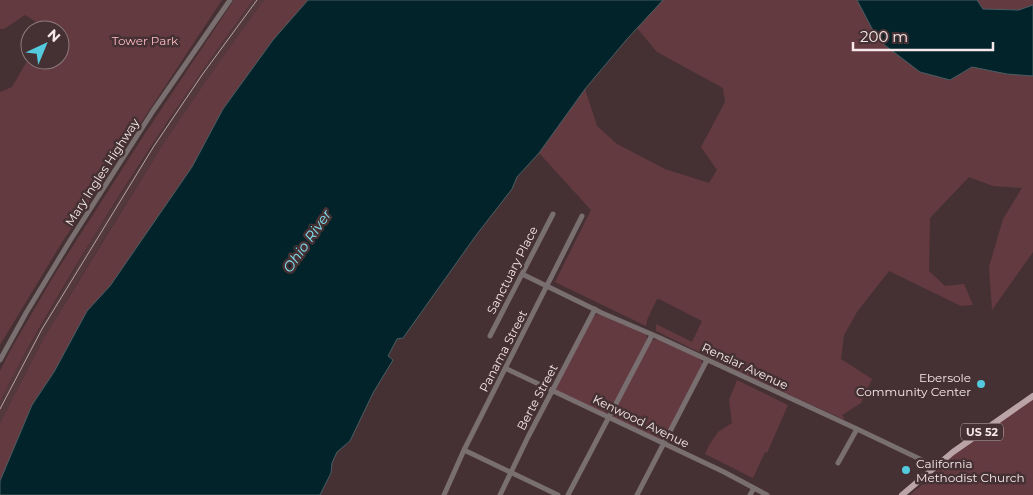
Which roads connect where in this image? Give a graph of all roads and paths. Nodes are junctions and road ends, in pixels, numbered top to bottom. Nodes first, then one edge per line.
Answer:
1 (230, 0) edge
2 (553, 214) dead end
3 (582, 216) dead end
4 (522, 274) junction
5 (546, 286) junction
6 (595, 309) junction
7 (652, 335) junction
8 (490, 336) dead end
9 (0, 360) edge
10 (707, 360) junction
11 (505, 368) junction
12 (552, 390) junction
13 (1033, 396) edge
14 (608, 417) junction
15 (857, 429) junction
16 (664, 444) junction
17 (464, 450) junction
18 (838, 463) dead end
19 (933, 469) junction
20 (510, 472) junction
21 (754, 488) junction
22 (444, 495) edge
23 (500, 495) edge
24 (558, 495) edge
25 (568, 495) edge
26 (637, 495) edge
27 (750, 495) edge
28 (767, 495) edge
29 (902, 495) edge

1 - 9 street, Mary Ingles Highway
2 - 4 street, Sanctuary Place
3 - 5 street, Panama Street
4 - 5 street, Renslar Avenue
4 - 8 street, Sanctuary Place
5 - 6 street, Renslar Avenue
5 - 11 street, Panama Street
6 - 7 street, Renslar Avenue
6 - 12 street, Berte Street
7 - 10 street, Renslar Avenue
7 - 14 street
10 - 15 street, Renslar Avenue
10 - 16 street
11 - 12 street, Kenwood Avenue
11 - 17 street, Panama Street
12 - 14 street, Kenwood Avenue
12 - 20 street, Berte Street
13 - 19 main road, US 52
14 - 16 street, Kenwood Avenue
14 - 25 street
15 - 18 street
15 - 19 street, Renslar Avenue
16 - 21 street, Kenwood Avenue
16 - 26 street
17 - 20 street
17 - 22 street, Panama Street
19 - 29 main road, US 52
20 - 23 street, Berte Street
20 - 24 street
21 - 27 street
21 - 28 street, Kenwood Avenue

